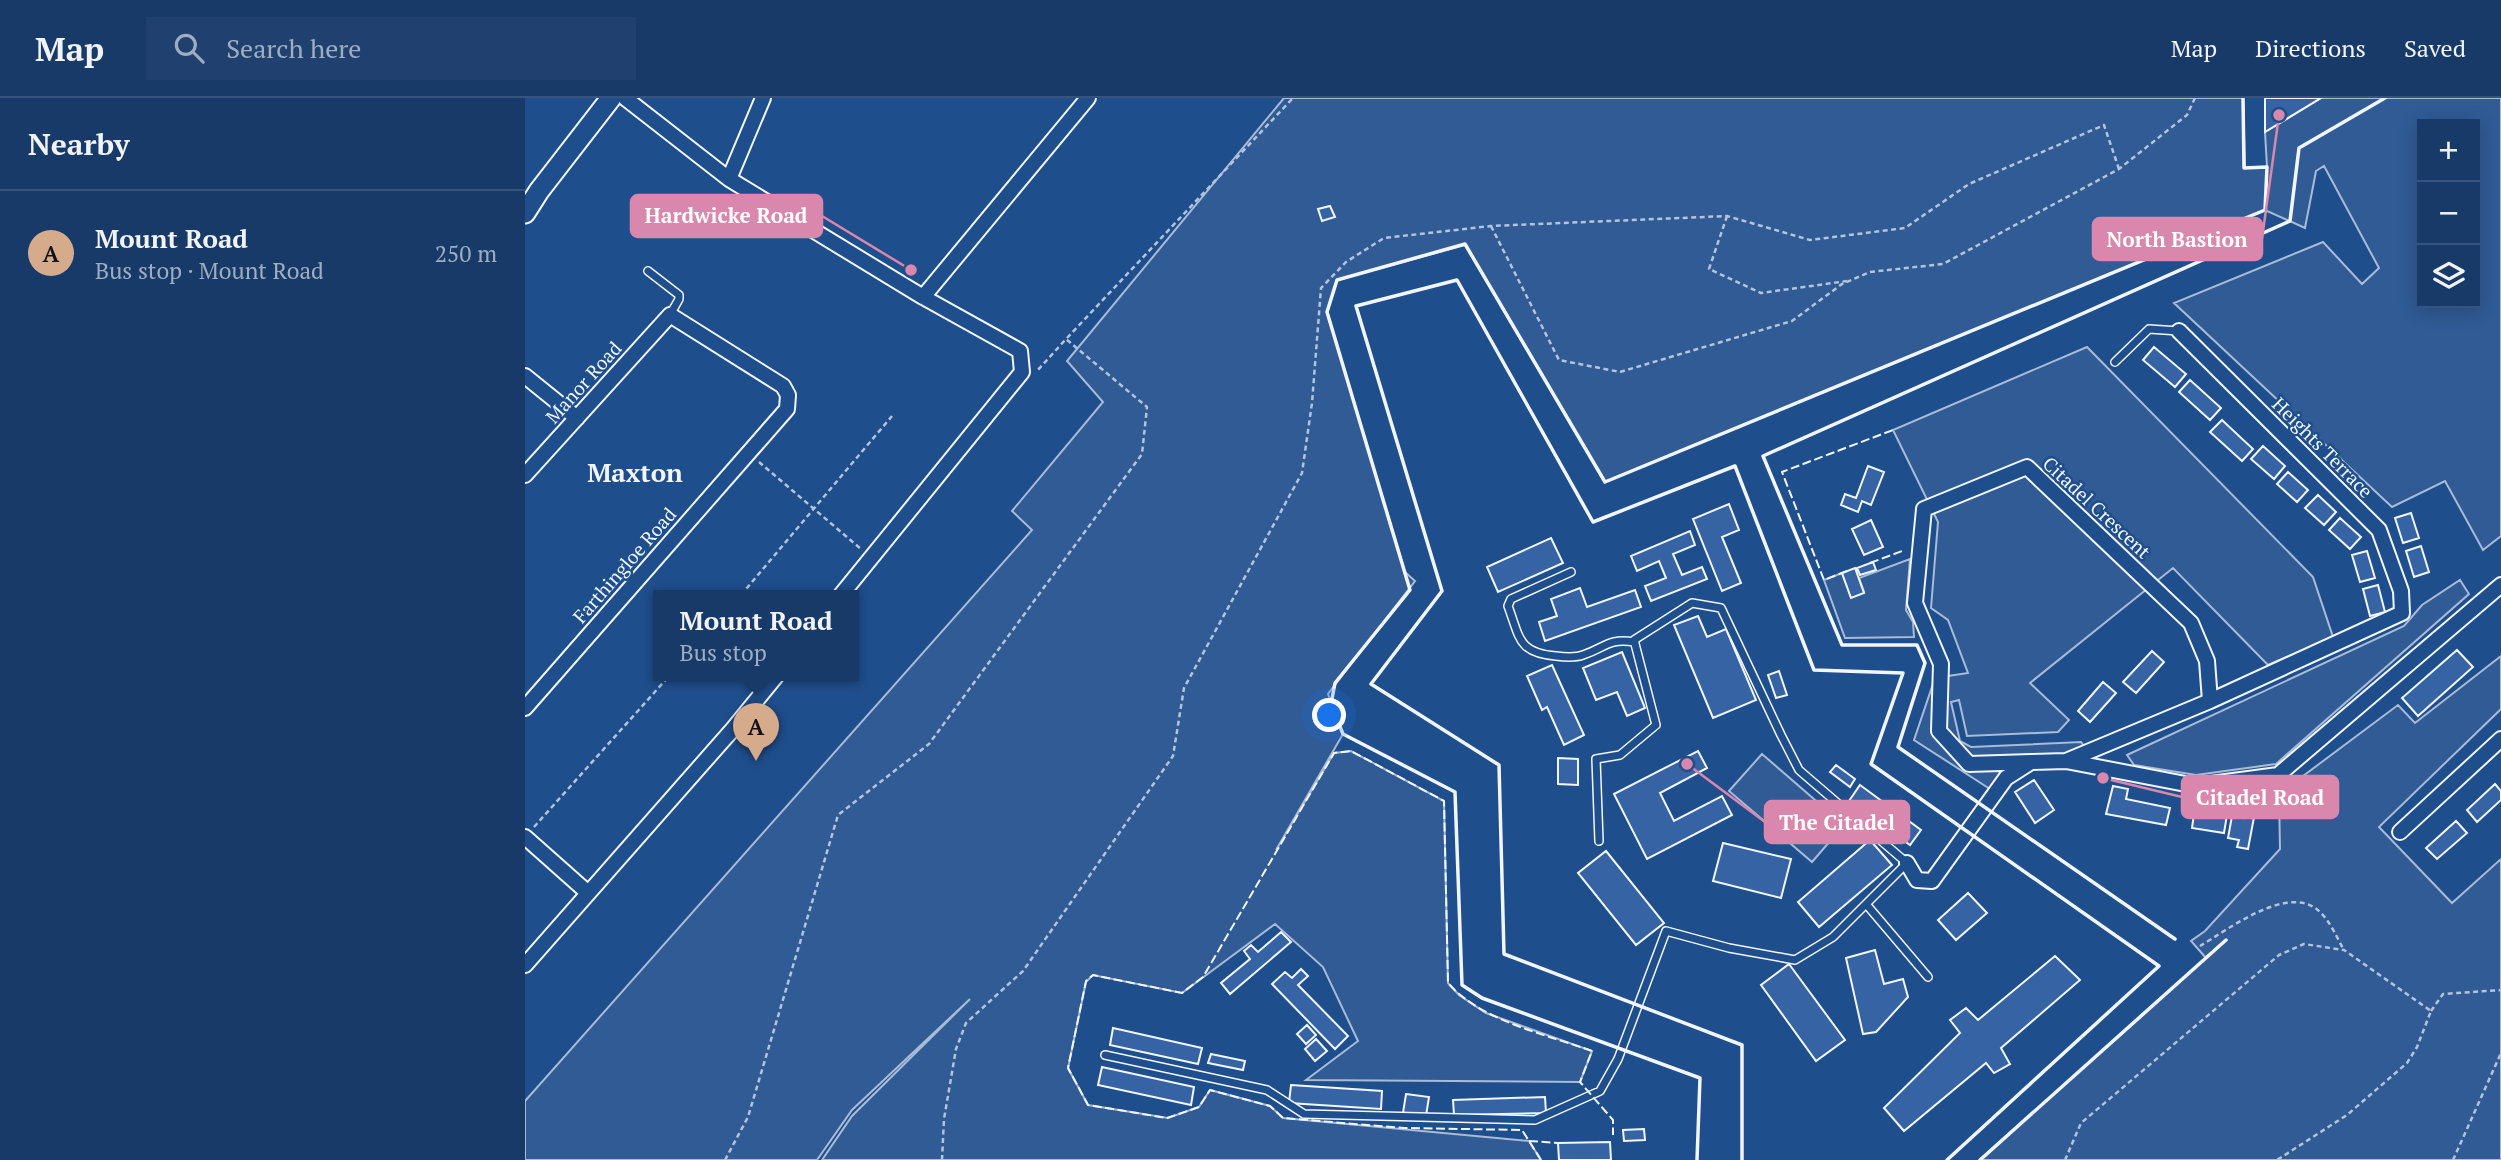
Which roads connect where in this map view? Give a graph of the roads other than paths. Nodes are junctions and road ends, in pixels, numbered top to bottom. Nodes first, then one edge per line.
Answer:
1 (611, 98) edge
2 (625, 98) edge
3 (763, 98) edge
4 (1088, 98) edge
5 (729, 179) junction
6 (525, 213) edge
7 (648, 271) dead end
8 (923, 297) junction
9 (670, 315) junction
10 (2179, 331) joint
11 (2115, 362) dead end
12 (525, 376) edge
13 (577, 418) junction
14 (525, 475) edge
15 (1571, 572) dead end
16 (2501, 585) edge
17 (845, 590) edge
18 (1635, 642) junction
19 (772, 681) edge
20 (2210, 701) junction
21 (525, 708) edge
22 (2501, 739) edge
23 (2066, 761) junction
24 (2031, 762) junction
25 (2400, 832) dead end
26 (525, 837) edge
27 (1599, 841) dead end
28 (1907, 863) junction
29 (587, 892) junction
30 (1866, 904) junction
31 (525, 965) edge
32 (1928, 977) dead end
33 (1105, 1055) dead end

1 - 6 main road
2 - 5 street
3 - 5 street
4 - 8 street
5 - 8 street
7 - 9 lane
8 - 17 street
9 - 13 street, Manor Road
9 - 21 street, Farthingloe Road
10 - 11 lane
10 - 20 street, Heights Terrace
12 - 13 street
13 - 14 street, Manor Road
15 - 18 lane
16 - 23 street
18 - 27 lane
18 - 28 lane
19 - 29 street
20 - 23 street
20 - 24 street, Citadel Crescent
22 - 25 street
23 - 24 street
24 - 28 street
26 - 29 street
28 - 30 lane
29 - 31 street
30 - 32 lane
30 - 33 lane

